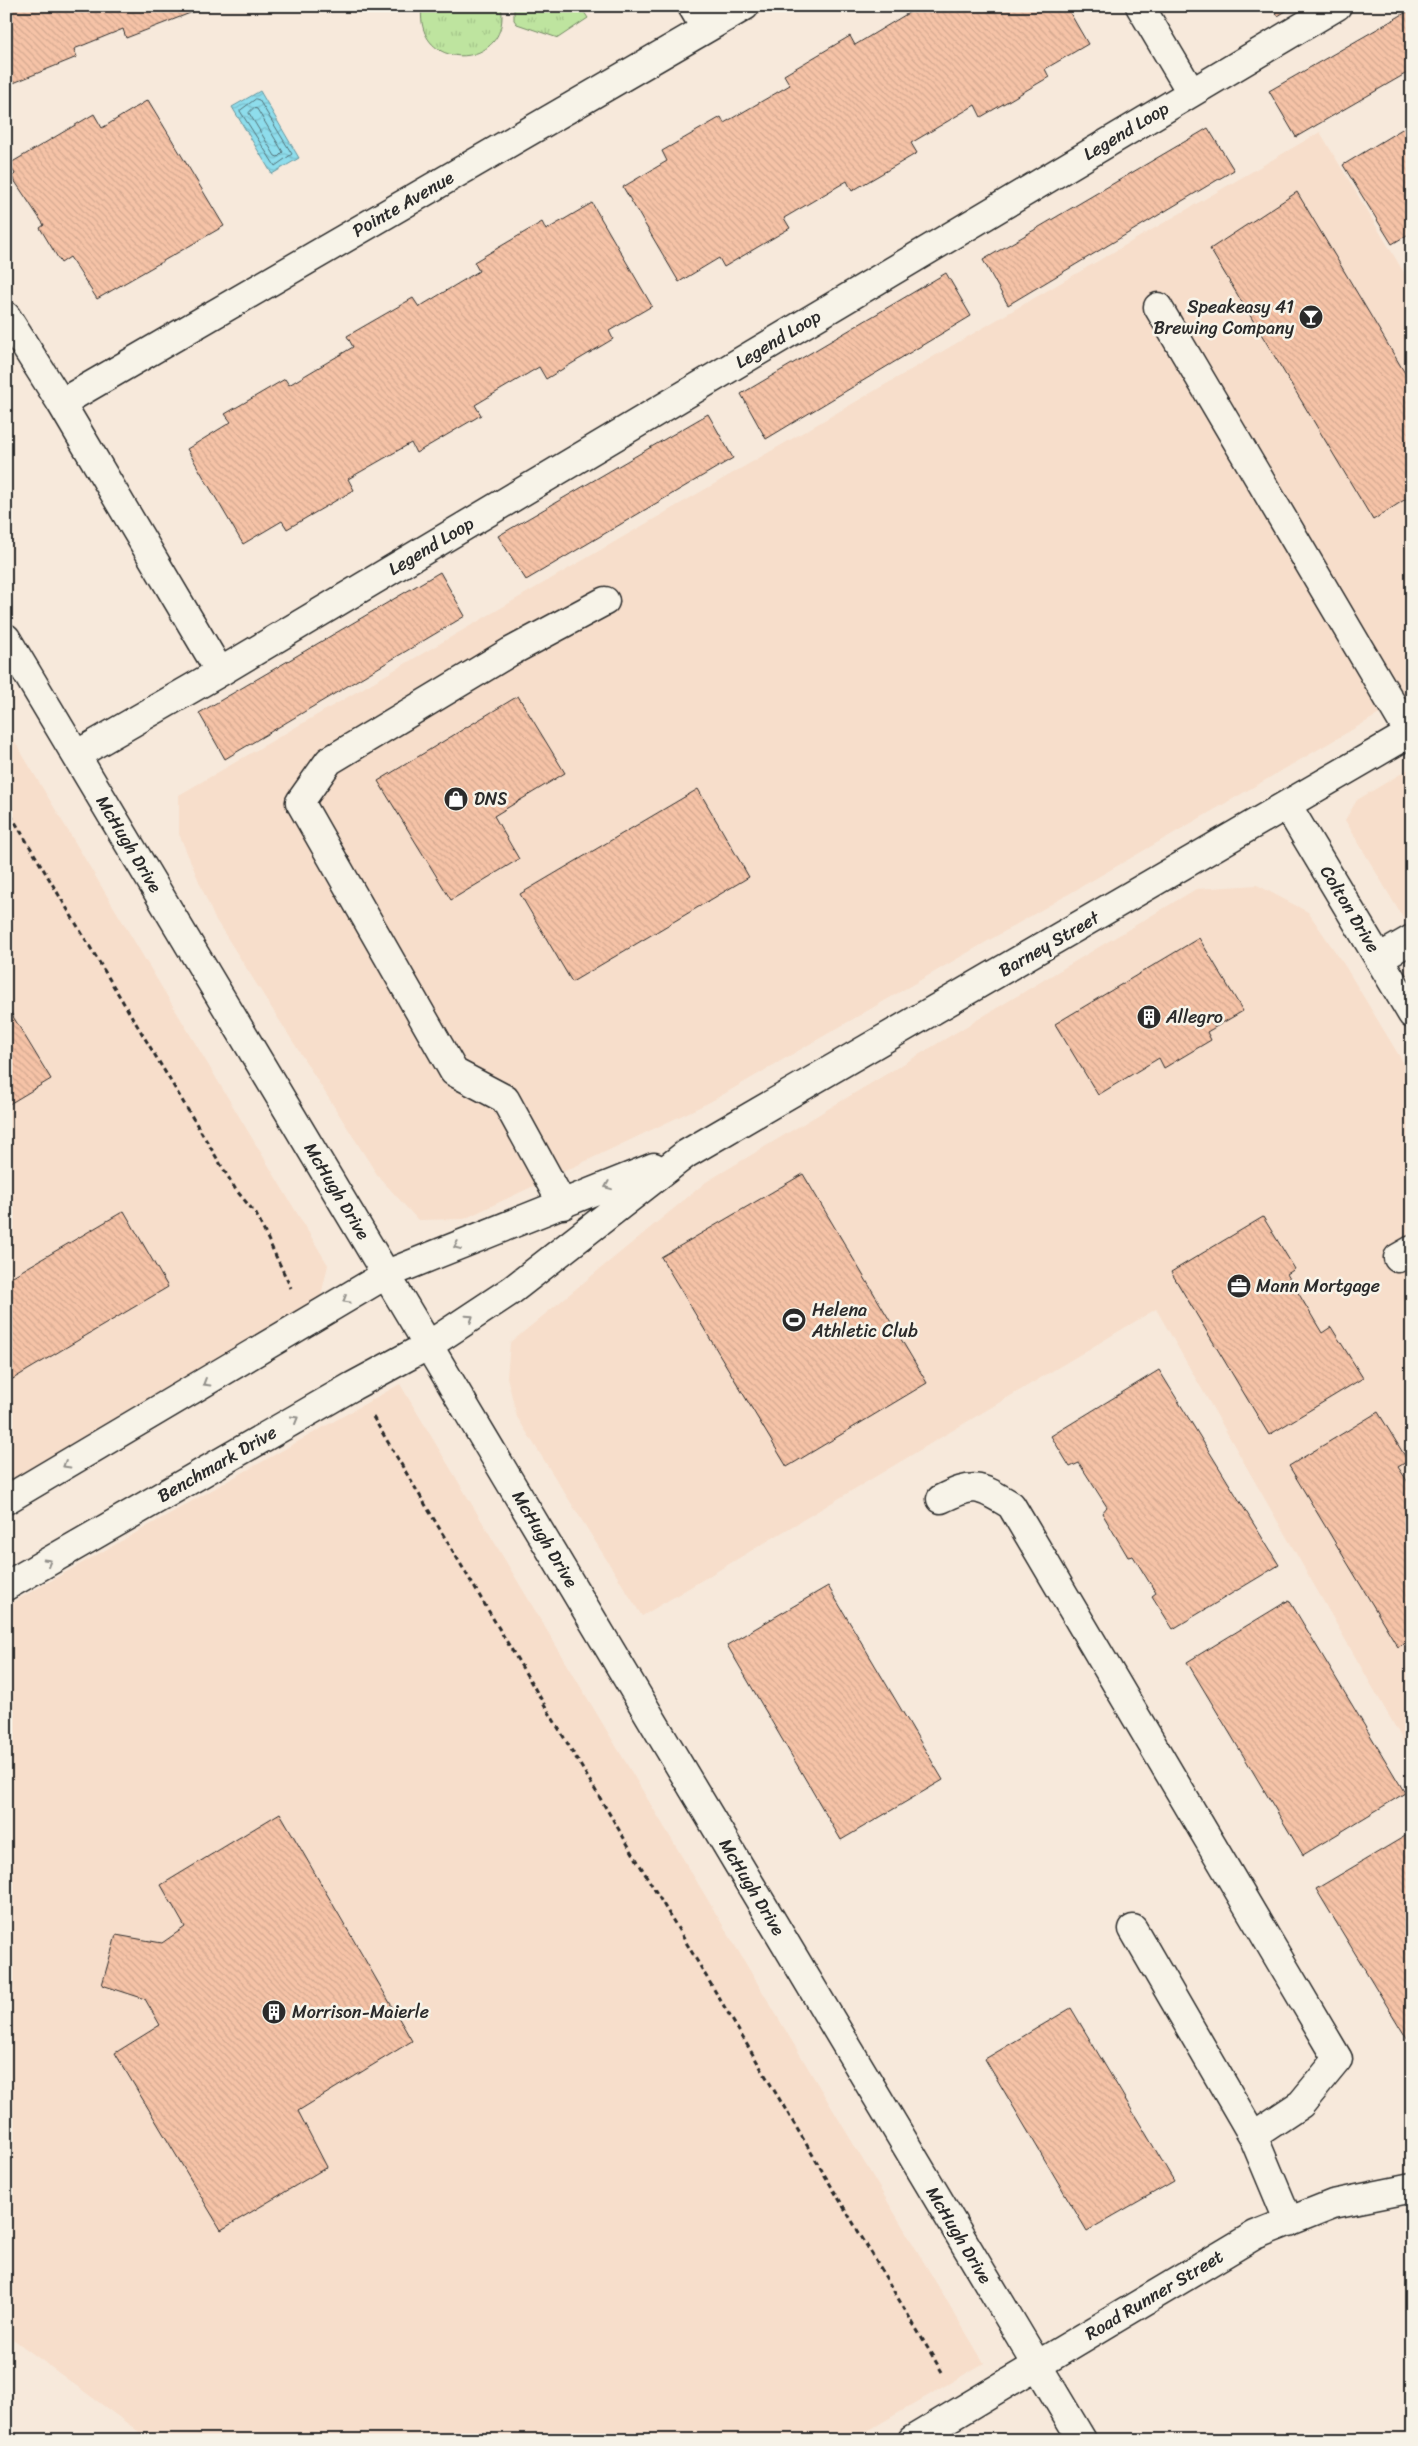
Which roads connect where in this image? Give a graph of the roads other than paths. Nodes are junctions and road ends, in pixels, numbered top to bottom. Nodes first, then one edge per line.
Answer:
1 (745, 6) edge
2 (1140, 6) edge
3 (1337, 6) edge
4 (699, 17) edge
5 (1191, 92) junction
6 (1158, 307) dead end
7 (6, 316) edge
8 (61, 403) junction
9 (605, 601) dead end
10 (6, 638) edge
11 (220, 672) junction
12 (1410, 733) edge
13 (76, 755) junction
14 (1287, 804) junction
15 (1412, 939) edge
16 (1378, 958) junction
17 (1412, 1014) edge
18 (686, 1154) junction
19 (563, 1205) junction
20 (387, 1274) junction
21 (429, 1345) junction
22 (941, 1499) dead end
23 (6, 1500) edge
24 (6, 1586) edge
25 (1133, 1930) dead end
26 (1253, 2136) junction
27 (1412, 2188) edge
28 (1289, 2222) junction
29 (1036, 2364) junction
30 (912, 2440) edge
31 (1082, 2440) edge

1 - 4 street, Pointe Avenue
2 - 5 street
3 - 5 street, Legend Loop
4 - 8 street, Pointe Avenue
5 - 11 street, Legend Loop
6 - 12 street
7 - 8 street
8 - 11 street
9 - 19 street
10 - 13 street, McHugh Drive
11 - 13 street, Legend Loop
12 - 14 street, Barney Street
13 - 20 street, McHugh Drive
14 - 16 street, Colton Drive
14 - 18 street, Barney Street
15 - 16 street
16 - 17 street, Colton Drive
18 -> 19 street
21 -> 18 street, Benchmark Drive
19 -> 20 street
20 - 21 street, McHugh Drive
20 -> 23 street
24 -> 21 street, Benchmark Drive
21 - 29 street, McHugh Drive
22 - 26 street
25 - 26 street
26 - 28 street
27 - 28 street, Road Runner Street
28 - 29 street, Road Runner Street
29 - 30 street, Road Runner Street
29 - 31 street, McHugh Drive

